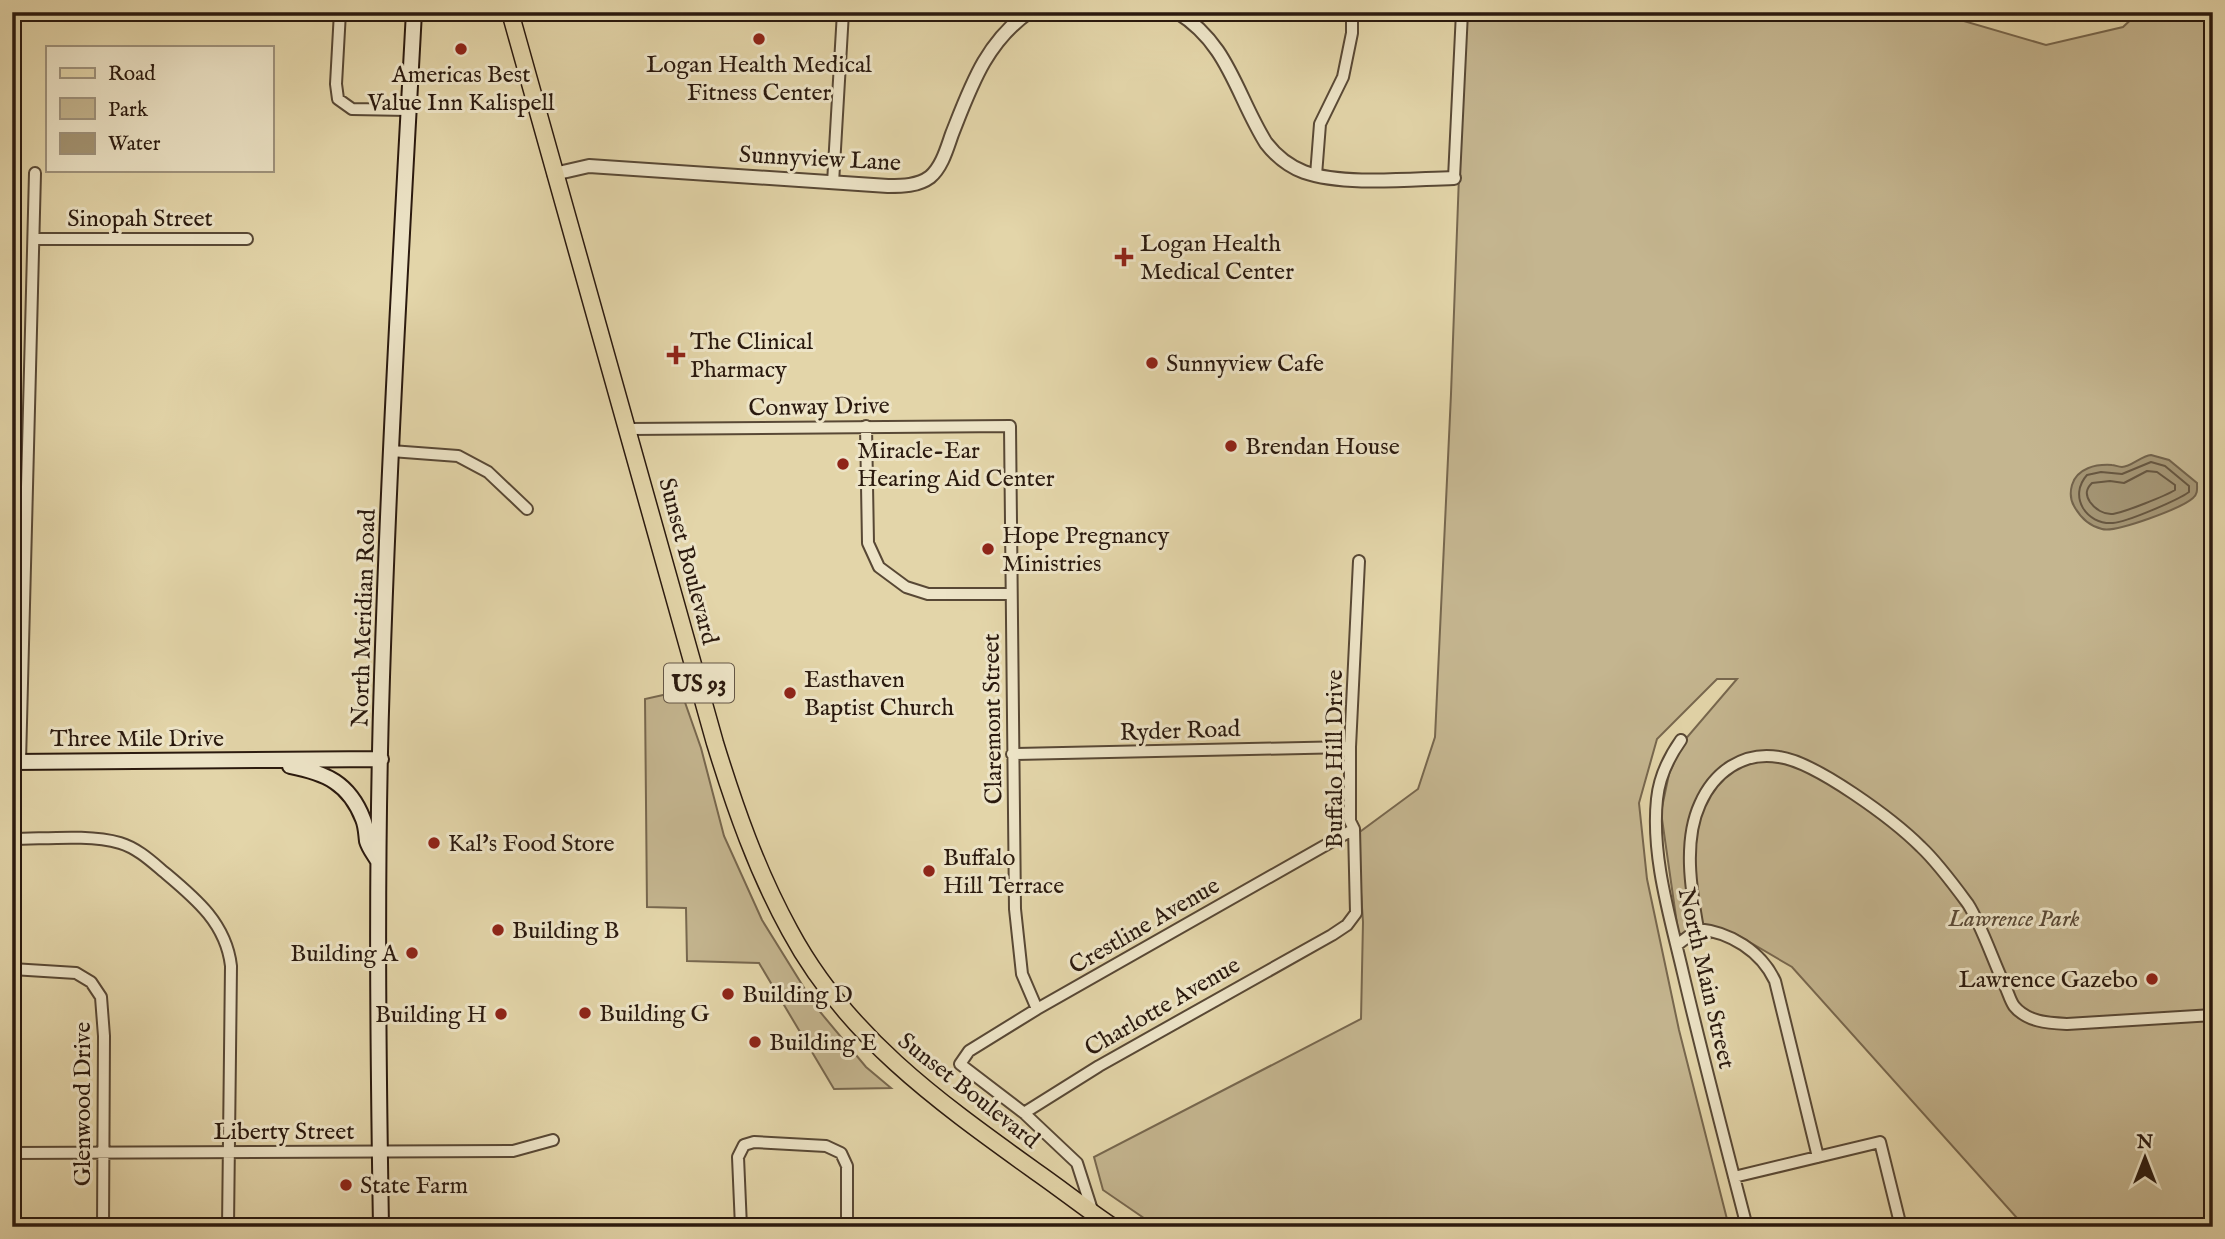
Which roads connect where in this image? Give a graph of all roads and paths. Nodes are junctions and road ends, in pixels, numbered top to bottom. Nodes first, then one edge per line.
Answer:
1 (340, 12) edge
2 (414, 12) edge
3 (510, 12) edge
4 (843, 12) edge
5 (1029, 12) edge
6 (1177, 12) edge
7 (1462, 12) edge
8 (1352, 19) dead end
9 (409, 110) junction
10 (34, 173) dead end
11 (554, 174) junction
12 (1316, 175) junction
13 (1454, 178) joint
14 (833, 183) junction
15 (34, 239) junction
16 (247, 239) dead end
17 (866, 426) junction
18 (1010, 426) joint
19 (629, 429) junction
20 (391, 451) junction
21 (527, 509) dead end
22 (1359, 561) dead end
23 (1011, 594) junction
24 (1681, 740) dead end
25 (1350, 747) junction
26 (1012, 754) junction
27 (381, 759) junction
28 (262, 760) junction
29 (16, 762) edge
30 (1354, 829) junction
31 (12, 839) edge
32 (379, 862) junction
33 (1698, 929) junction
34 (1323, 940) joint
35 (1676, 945) junction
36 (12, 969) edge
37 (1037, 1009) junction
38 (2213, 1015) edge
39 (1024, 1113) junction
40 (553, 1140) dead end
41 (103, 1151) junction
42 (229, 1152) junction
43 (380, 1152) junction
44 (12, 1153) edge
45 (1818, 1157) junction
46 (1734, 1177) junction
47 (1100, 1222) edge
48 (103, 1227) edge
49 (228, 1227) edge
50 (381, 1227) edge
51 (741, 1227) edge
52 (847, 1227) edge
53 (1747, 1227) edge
54 (1901, 1227) edge

1 - 9 street
2 - 9 main road, North Meridian Road
3 - 11 main road, Sunset Boulevard / US 93
4 - 14 street
5 - 14 street, Sunnyview Lane
6 - 12 street
7 - 13 street
8 - 12 street
9 - 20 main road, North Meridian Road
10 - 15 street
11 - 14 street, Sunnyview Lane
11 - 19 main road, Sunset Boulevard / US 93
12 - 13 street
15 - 16 street, Sinopah Street
15 - 29 street
17 - 18 street, Conway Drive
17 - 19 street, Conway Drive
17 - 23 street
18 - 23 street, Claremont Street
19 - 47 main road, Sunset Boulevard / US 93
20 - 21 street
20 - 27 main road, North Meridian Road
22 - 25 street, Buffalo Hill Drive
23 - 26 street, Claremont Street
24 - 35 street, North Main Street
25 - 26 street, Ryder Road
25 - 30 street, Buffalo Hill Drive
26 - 37 street, Claremont Street
27 - 28 main road, Three Mile Drive
27 - 32 main road, North Meridian Road
28 - 29 main road, Three Mile Drive
28 - 32 main road, Three Mile Drive
30 - 34 street, Buffalo Hill Drive
30 - 37 street, Crestline Avenue
31 - 42 street
32 - 43 main road, North Meridian Road
33 - 35 street
33 - 38 street
33 - 45 street
34 - 39 street, Charlotte Avenue
35 - 46 street, North Main Street
36 - 41 street, Glenwood Drive
37 - 39 street, Crestline Avenue
39 - 47 street
40 - 43 street, Liberty Street
41 - 42 street, Liberty Street
41 - 44 street, Liberty Street
41 - 48 street, Glenwood Drive
42 - 43 street, Liberty Street
42 - 49 street
43 - 50 main road, North Meridian Road
45 - 46 street
45 - 54 street
46 - 53 street, North Main Street
51 - 52 street

